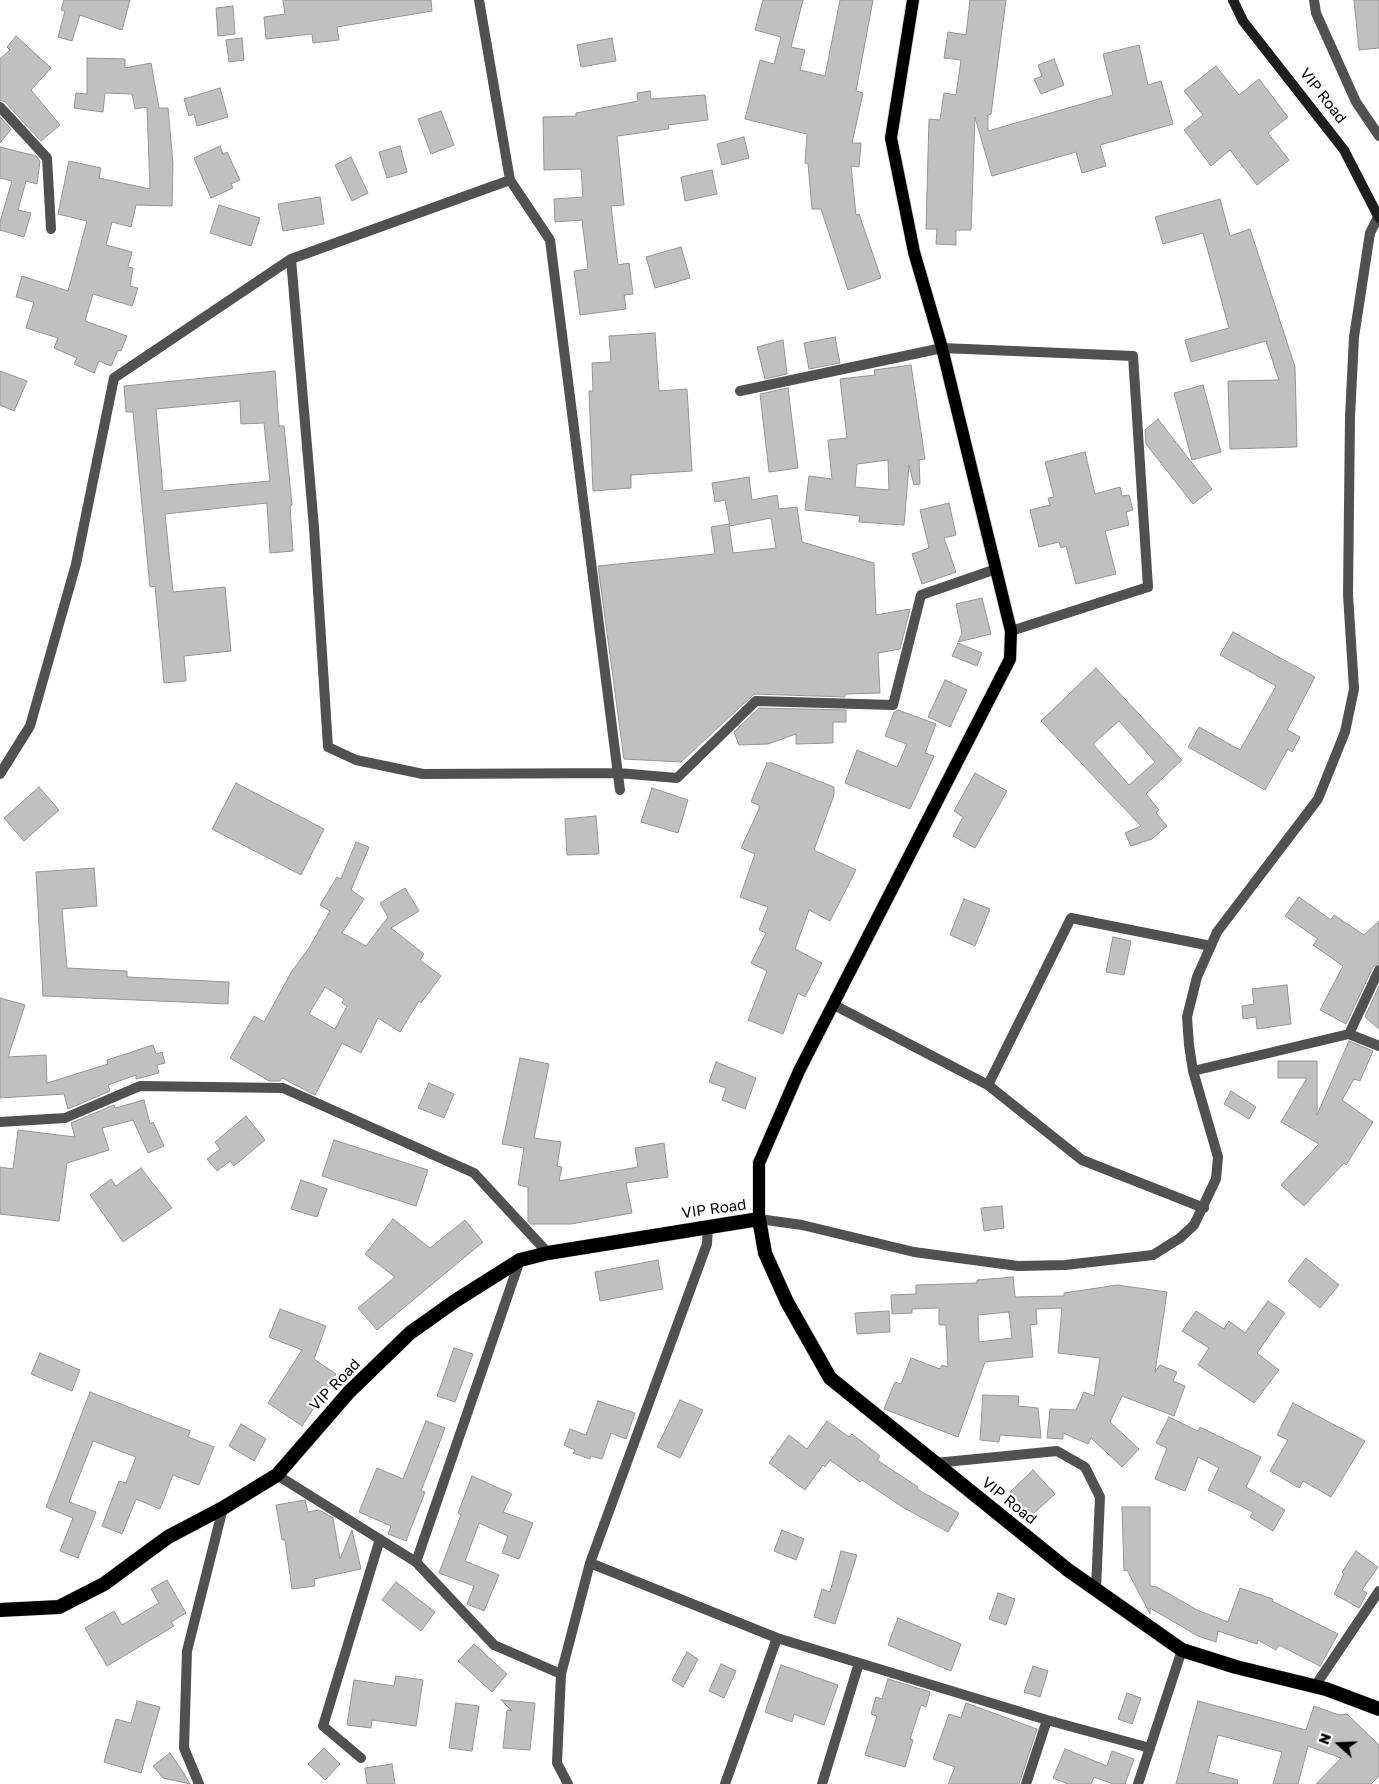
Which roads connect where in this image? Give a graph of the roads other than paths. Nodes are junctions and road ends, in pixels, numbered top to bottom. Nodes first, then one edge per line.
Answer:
1 (478, 0) edge
2 (913, 0) edge
3 (1233, 0) edge
4 (1314, 0) edge
5 (0, 107) edge
6 (1379, 136) edge
7 (510, 180) junction
8 (1379, 216) edge
9 (51, 229) dead end
10 (291, 258) junction
11 (942, 348) junction
12 (740, 391) dead end
13 (996, 569) junction
14 (1011, 631) junction
15 (618, 773) junction
16 (0, 774) edge
17 (620, 790) dead end
18 (1211, 946) junction
19 (1379, 970) edge
20 (834, 1005) junction
21 (1349, 1034) junction
22 (1379, 1046) edge
23 (1194, 1071) junction
24 (988, 1085) junction
25 (0, 1122) edge
26 (1204, 1208) junction
27 (759, 1219) junction
28 (708, 1227) junction
29 (548, 1253) junction
30 (520, 1260) junction
31 (935, 1463) junction
32 (277, 1475) junction
33 (223, 1508) junction
34 (380, 1539) junction
35 (416, 1562) junction
36 (590, 1563) junction
37 (1096, 1589) junction
38 (1379, 1591) edge
39 (0, 1610) edge
40 (778, 1638) junction
41 (1182, 1650) junction
42 (859, 1663) junction
43 (561, 1674) junction
44 (1315, 1686) junction
45 (1379, 1709) edge
46 (1047, 1720) junction
47 (1150, 1748) junction
48 (362, 1758) dead end
49 (199, 1784) edge
50 (568, 1784) edge
51 (726, 1784) edge
52 (822, 1784) edge
53 (1026, 1784) edge
54 (1138, 1784) edge

1 - 7 street
2 - 11 main road
3 - 8 main road, VIP Road
4 - 6 street
5 - 9 street
7 - 10 street
7 - 15 street
8 - 18 street
10 - 15 street
10 - 16 street
11 - 12 street
11 - 13 main road
11 - 14 street
13 - 14 main road
13 - 15 street
14 - 20 main road
15 - 17 street
18 - 23 street
18 - 24 street
19 - 21 street
20 - 24 street
20 - 27 main road
21 - 22 street
21 - 23 street
23 - 26 street
24 - 26 street
25 - 29 street
26 - 27 street
27 - 28 highway, VIP Road
27 - 31 highway, VIP Road
28 - 29 highway, VIP Road
28 - 36 street
29 - 30 highway, VIP Road
30 - 32 highway, VIP Road
30 - 35 street
31 - 37 highway, VIP Road
31 - 37 street
32 - 33 highway, VIP Road
32 - 34 street
33 - 39 highway, VIP Road
33 - 49 street
34 - 35 street
34 - 48 street
35 - 43 street
36 - 40 street
36 - 43 street
37 - 41 highway, VIP Road
38 - 44 street
40 - 42 street
40 - 51 street
41 - 44 highway, VIP Road
41 - 47 street
42 - 46 street
42 - 52 street
43 - 50 street
44 - 45 highway, VIP Road
46 - 47 street
46 - 53 street
47 - 54 street

